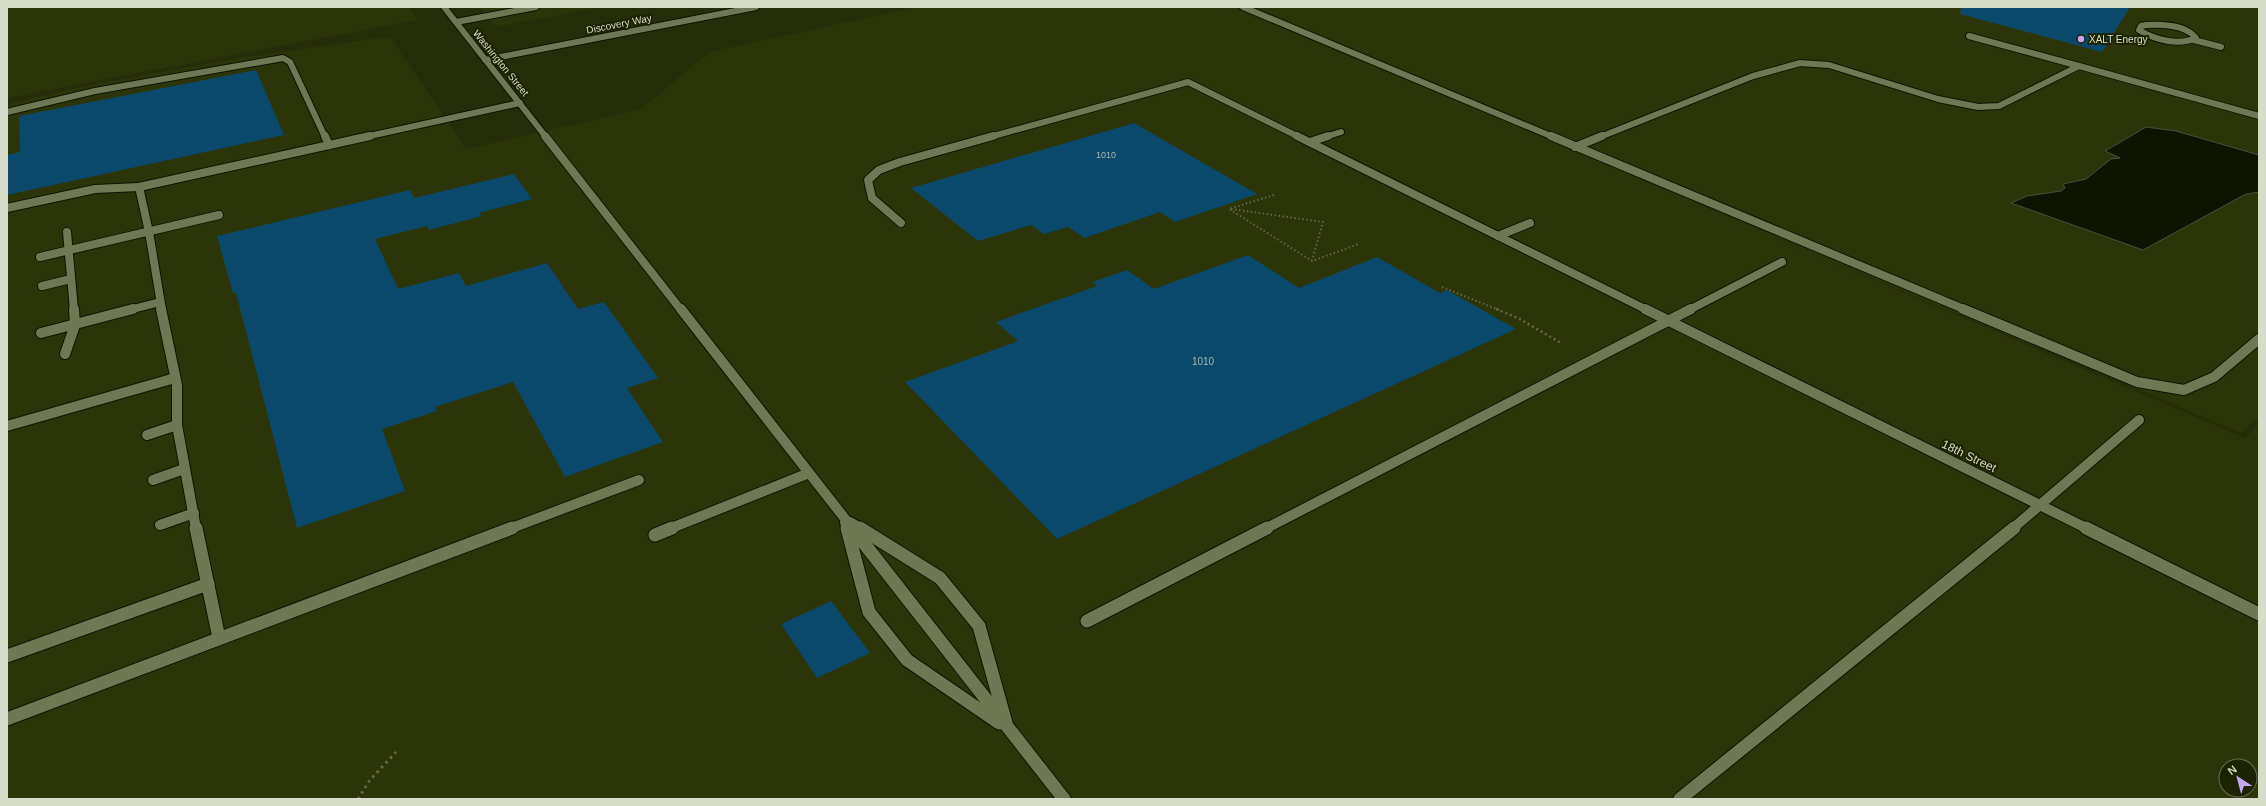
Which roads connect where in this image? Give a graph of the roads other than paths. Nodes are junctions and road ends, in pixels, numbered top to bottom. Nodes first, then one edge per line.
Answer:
1 (444, 7) edge
2 (536, 7) edge
3 (756, 7) edge
4 (1243, 7) edge
5 (456, 22) junction
6 (2188, 24) dead end
7 (2179, 28) junction
8 (1969, 36) dead end
9 (2194, 40) junction
10 (2221, 47) dead end
11 (485, 60) junction
12 (2079, 66) junction
13 (520, 103) junction
14 (7, 112) edge
15 (2259, 116) edge
16 (1341, 132) dead end
17 (1310, 142) junction
18 (328, 145) junction
19 (1574, 147) junction
20 (139, 187) junction
21 (7, 208) edge
22 (219, 215) dead end
23 (901, 223) dead end
24 (1530, 223) dead end
25 (67, 232) dead end
26 (149, 232) junction
27 (1498, 236) junction
28 (67, 251) junction
29 (40, 257) dead end
30 (1782, 262) dead end
31 (71, 279) junction
32 (42, 286) dead end
33 (160, 302) junction
34 (1667, 321) junction
35 (75, 325) junction
36 (41, 333) dead end
37 (2259, 340) edge
38 (65, 354) dead end
39 (175, 378) junction
40 (2139, 420) dead end
41 (176, 425) junction
42 (7, 426) edge
43 (147, 435) dead end
44 (184, 469) junction
45 (809, 473) junction
46 (153, 480) dead end
47 (639, 480) dead end
48 (2041, 506) junction
49 (194, 513) junction
50 (844, 518) junction
51 (160, 525) dead end
52 (656, 535) dead end
53 (208, 584) junction
54 (2259, 614) edge
55 (1087, 621) dead end
56 (219, 638) junction
57 (7, 656) edge
58 (7, 719) edge
59 (1007, 728) junction
60 (1064, 799) edge
61 (1680, 799) edge

1 - 5 street, Washington Street
2 - 5 street
3 - 11 street, Discovery Way
4 - 19 street
5 - 11 street, Washington Street
6 - 7 street
7 - 9 street
7 - 9 street
8 - 12 street
9 - 10 street
11 - 13 street, Washington Street
12 - 15 street
12 - 19 street
13 - 18 street
13 - 45 street, Washington Street
14 - 18 street
16 - 17 street
17 - 23 street, 18th Street
17 - 27 street, 18th Street
18 - 20 street
19 - 37 street
20 - 21 street
20 - 26 street
22 - 26 street
24 - 27 street
25 - 28 street
26 - 28 street
26 - 33 street
27 - 34 street, 18th Street
28 - 29 street
28 - 31 street
30 - 34 street
31 - 32 street
31 - 35 street
33 - 35 street
33 - 39 street
34 - 48 street, 18th Street
34 - 55 street
35 - 36 street
35 - 38 street
39 - 41 street
39 - 42 street
40 - 48 street
41 - 43 street
41 - 44 street
44 - 46 street
44 - 49 street
45 - 50 street, Washington Street
45 - 52 street
47 - 56 street
48 - 54 street, 18th Street
48 - 61 street
49 - 51 street
49 - 53 street
50 - 59 street, Washington Street
50 - 59 street
50 - 59 street
53 - 56 street
53 - 57 street
56 - 58 street
59 - 60 street, Washington Street

